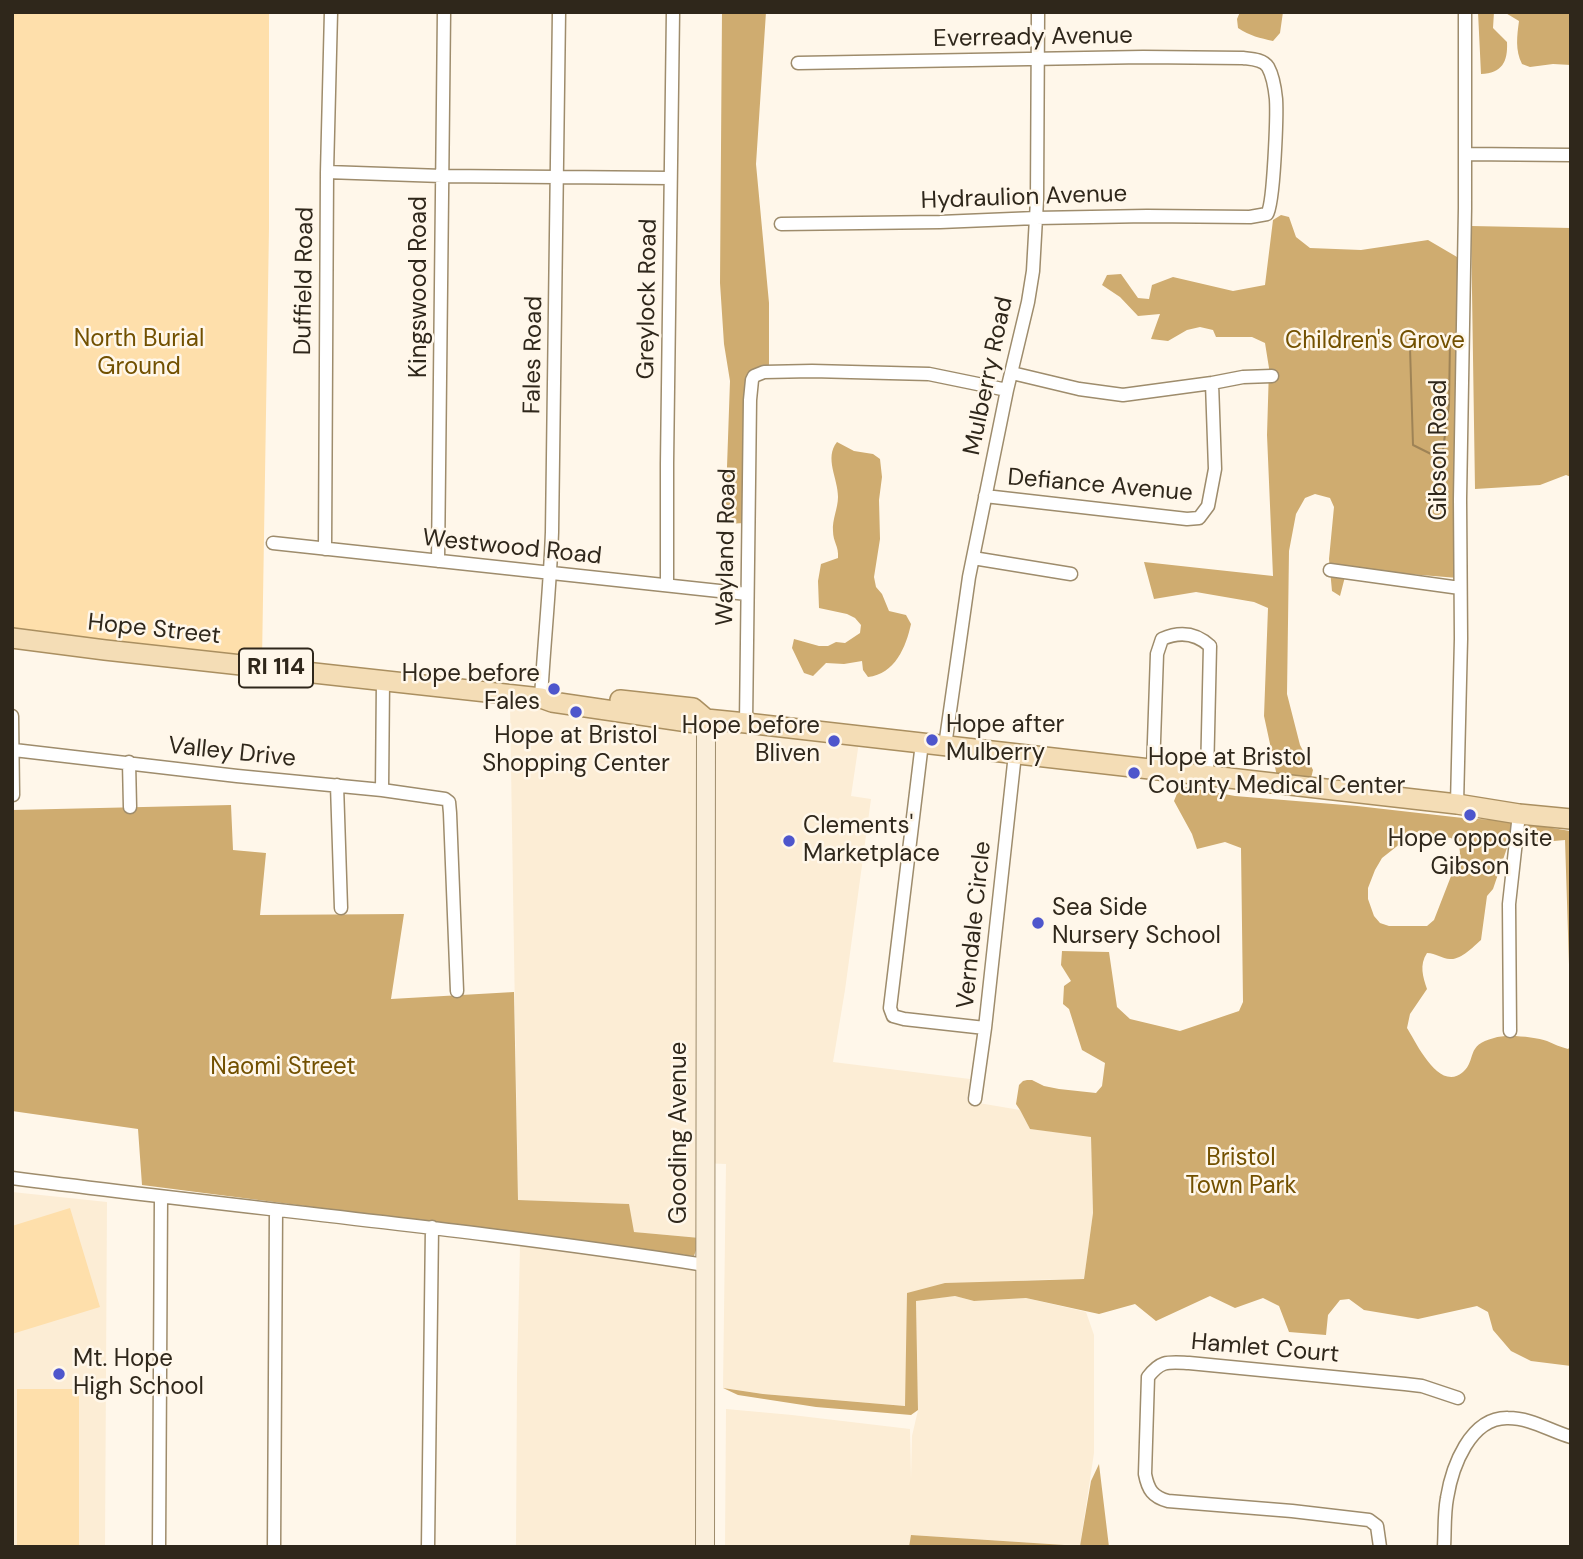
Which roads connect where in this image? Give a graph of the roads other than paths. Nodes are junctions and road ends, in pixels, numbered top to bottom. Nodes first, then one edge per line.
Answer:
1 (331, 12) edge
2 (444, 12) edge
3 (559, 12) edge
4 (673, 12) edge
5 (1038, 12) edge
6 (1465, 12) edge
7 (1038, 60) junction
8 (798, 63) dead end
9 (1465, 154) junction
10 (1571, 155) edge
11 (327, 172) junction
12 (442, 176) junction
13 (557, 178) junction
14 (670, 178) junction
15 (1267, 214) joint
16 (1036, 218) junction
17 (781, 224) dead end
18 (1012, 373) junction
19 (1272, 376) dead end
20 (1212, 383) junction
21 (1007, 390) junction
22 (985, 496) junction
23 (273, 543) dead end
24 (325, 549) junction
25 (973, 558) junction
26 (438, 561) junction
27 (1330, 570) dead end
28 (550, 573) junction
29 (1070, 574) dead end
30 (667, 585) junction
31 (1460, 588) junction
32 (747, 594) junction
33 (12, 638) edge
34 (383, 680) junction
35 (541, 698) junction
36 (12, 716) edge
37 (706, 719) junction
38 (746, 723) junction
39 (922, 743) junction
40 (945, 746) junction
41 (14, 750) edge
42 (1015, 754) junction
43 (129, 762) junction
44 (1153, 770) junction
45 (1207, 777) junction
46 (337, 785) junction
47 (382, 790) junction
48 (13, 795) edge
49 (1457, 804) junction
50 (130, 807) dead end
51 (1519, 814) junction
52 (1571, 819) edge
53 (341, 908) dead end
54 (457, 991) dead end
55 (985, 1028) junction
56 (1510, 1031) dead end
57 (975, 1100) dead end
58 (12, 1178) edge
59 (161, 1197) junction
60 (275, 1210) junction
61 (432, 1227) junction
62 (705, 1265) junction
63 (1458, 1398) dead end
64 (1571, 1437) edge
65 (159, 1547) edge
66 (274, 1547) edge
67 (428, 1547) edge
68 (705, 1547) edge
69 (1380, 1547) edge
70 (1444, 1547) edge

1 - 11 street, Duffield Road
2 - 12 street, Kingswood Road
3 - 13 street, Fales Road
4 - 14 street, Greylock Road
5 - 7 street, Mulberry Road
6 - 9 street, Gibson Road
7 - 8 street, Everready Avenue
7 - 15 street, Everready Avenue
7 - 16 street, Mulberry Road
9 - 10 street
9 - 31 street, Gibson Road
11 - 12 street
11 - 24 street, Duffield Road
12 - 13 street
12 - 26 street, Kingswood Road
13 - 14 street
13 - 28 street, Fales Road
14 - 30 street, Greylock Road
15 - 16 street, Hydraulion Avenue
16 - 17 street, Hydraulion Avenue
16 - 18 street, Mulberry Road
18 - 20 street
18 - 21 street, Mulberry Road
19 - 20 street
20 - 22 street, Defiance Avenue
21 - 22 street, Mulberry Road
21 - 32 street, Wayland Road
22 - 25 street, Mulberry Road
23 - 24 street, Westwood Road
24 - 26 street, Westwood Road
25 - 29 street
25 - 40 street, Mulberry Road
26 - 28 street, Westwood Road
27 - 31 street
28 - 30 street, Westwood Road
28 - 35 street, Fales Road
30 - 32 street, Westwood Road
31 - 49 street, Gibson Road
32 - 38 street, Wayland Road
33 - 34 main road, Hope Street / RI 114
34 - 35 main road, Hope Street / RI 114
34 - 47 street
35 - 37 main road, Hope Street / RI 114
36 - 41 street
37 - 38 main road, Hope Street / RI 114
37 - 62 main road, Gooding Avenue
38 - 39 main road, Hope Street / RI 114
39 - 40 main road, Hope Street / RI 114
39 - 55 street
40 - 42 main road, Hope Street / RI 114
41 - 43 street, Valley Drive
41 - 48 street
42 - 44 main road, Hope Street / RI 114
42 - 55 street, Verndale Circle
43 - 46 street, Valley Drive
43 - 50 street
44 - 45 main road, Hope Street / RI 114
44 - 45 street
45 - 49 main road, Hope Street / RI 114
46 - 47 street, Valley Drive
46 - 53 street
47 - 54 street, Valley Drive
49 - 51 main road, Hope Street / RI 114
51 - 52 main road, Hope Street / RI 114
51 - 56 street
55 - 57 street, Verndale Circle
58 - 59 street
59 - 60 street
59 - 65 street
60 - 61 street
60 - 66 street
61 - 62 street
61 - 67 street
62 - 68 main road, Gooding Avenue
63 - 69 street, Hamlet Court
64 - 70 street

